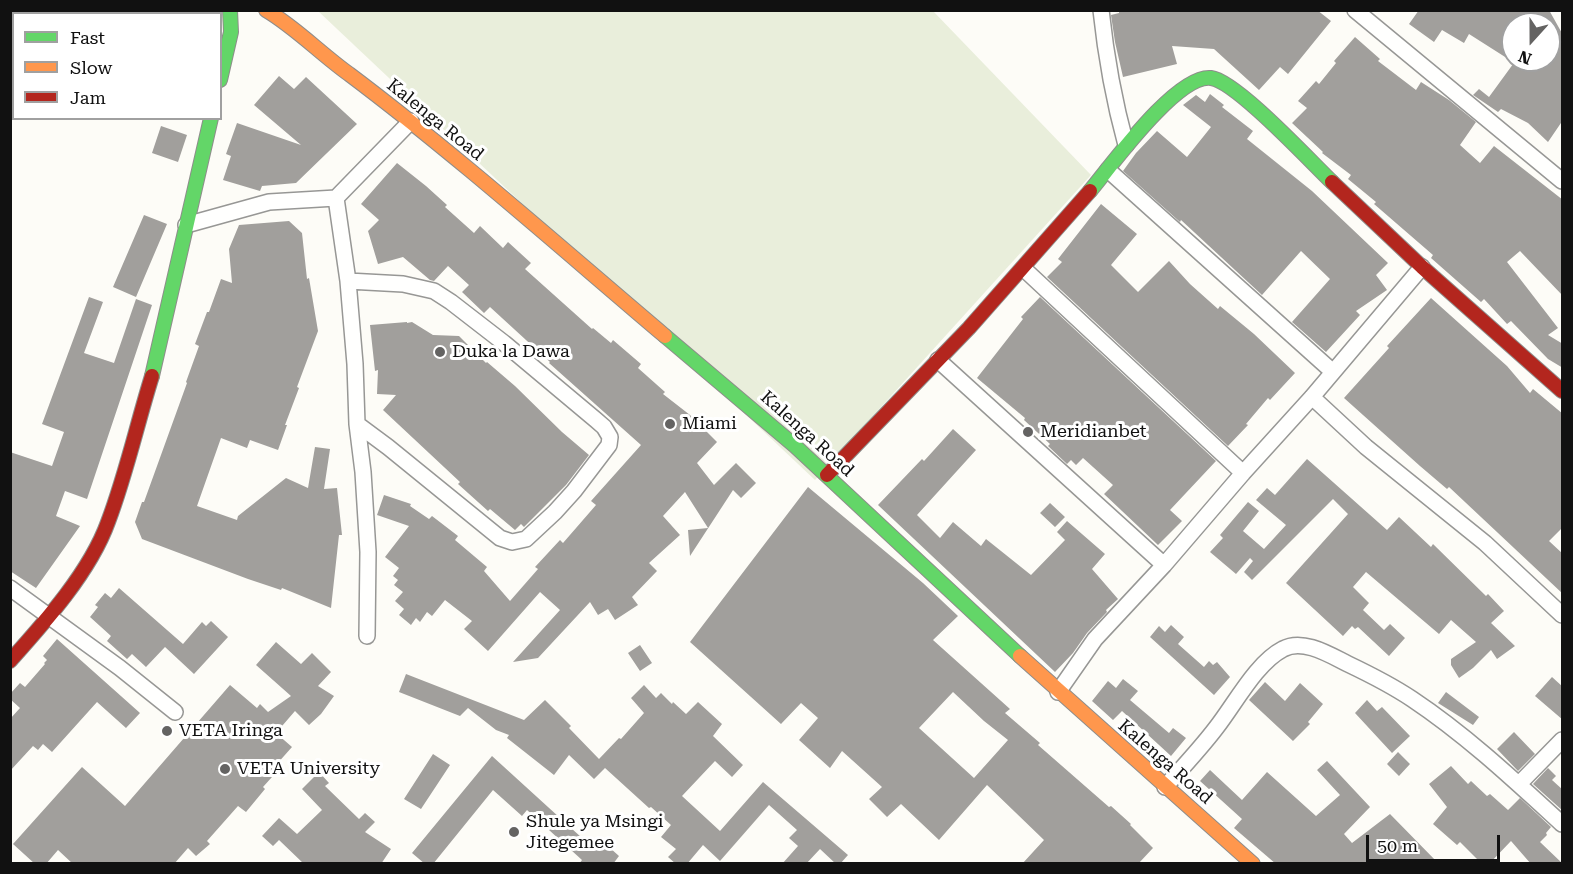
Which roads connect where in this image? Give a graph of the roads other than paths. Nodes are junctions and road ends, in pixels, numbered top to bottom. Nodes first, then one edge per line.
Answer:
1 (230, 10) edge
2 (267, 10) edge
3 (289, 10) edge
4 (1101, 10) edge
5 (1355, 10) edge
6 (319, 52) junction
7 (222, 71) edge
8 (211, 120) edge
9 (411, 121) junction
10 (1126, 146) junction
11 (1108, 170) junction
12 (1563, 181) edge
13 (336, 198) junction
14 (186, 225) junction
15 (1422, 267) junction
16 (1024, 268) junction
17 (348, 281) junction
18 (938, 360) junction
19 (1333, 372) junction
20 (1563, 391) edge
21 (1312, 397) junction
22 (357, 424) junction
23 (1243, 473) junction
24 (827, 475) junction
25 (1164, 565) junction
26 (10, 588) edge
27 (1563, 615) edge
28 (51, 616) junction
29 (367, 636) dead end
30 (10, 661) edge
31 (1058, 692) junction
32 (175, 712) dead end
33 (1563, 740) edge
34 (1519, 784) junction
35 (1165, 787) junction
36 (1563, 824) edge
37 (1253, 864) edge

1 - 7 street
2 - 6 street, Kalenga Road
3 - 6 street, Kalenga Road
4 - 10 street
5 - 12 street
6 - 9 street, Kalenga Road
8 - 14 street
9 - 13 street
9 - 24 street, Kalenga Road
10 - 11 street
10 - 15 street
11 - 16 street
11 - 19 street
13 - 14 street
13 - 17 street
14 - 28 street
15 - 19 street
15 - 20 street
16 - 18 street
16 - 23 street
17 - 22 street
17 - 22 street
18 - 24 street
18 - 25 street
19 - 21 street
21 - 23 street
21 - 27 street
22 - 29 street
23 - 25 street
24 - 31 street, Kalenga Road
25 - 31 street
26 - 28 street
28 - 30 street
28 - 32 street
31 - 35 street, Kalenga Road
33 - 34 street
34 - 35 street
34 - 36 street
35 - 37 street, Kalenga Road

